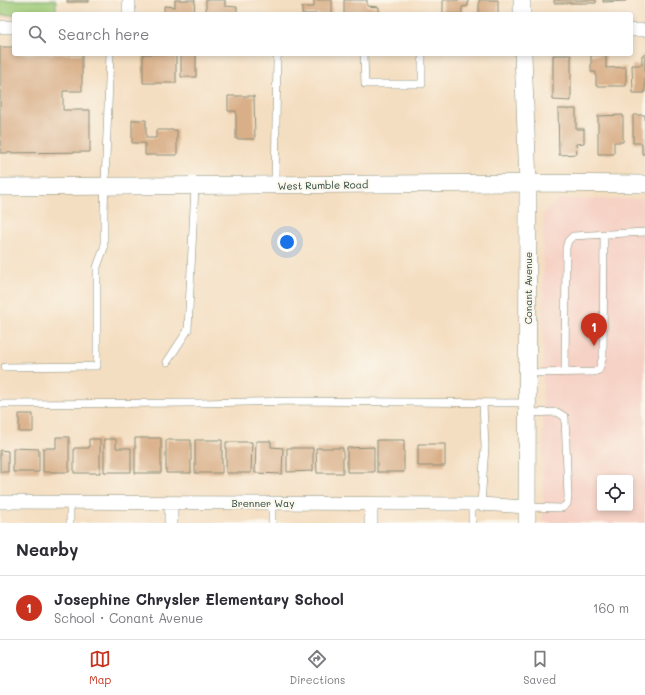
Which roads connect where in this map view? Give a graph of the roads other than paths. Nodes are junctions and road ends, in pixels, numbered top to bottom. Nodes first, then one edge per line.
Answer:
1 (129, 0) edge
2 (522, 0) edge
3 (129, 12) edge
4 (522, 12) edge
5 (0, 27) edge
6 (12, 27) edge
7 (633, 30) edge
8 (645, 30) edge
9 (110, 56) edge
10 (278, 56) edge
11 (364, 56) edge
12 (422, 56) edge
13 (523, 56) edge
14 (528, 183) junction
15 (645, 184) edge
16 (275, 185) junction
17 (195, 186) junction
18 (0, 187) edge
19 (106, 187) junction
20 (645, 232) edge
21 (604, 234) junction
22 (167, 362) dead end
23 (6, 367) dead end
24 (527, 372) junction
25 (564, 372) junction
26 (484, 403) junction
27 (0, 404) edge
28 (527, 408) junction
29 (0, 502) edge
30 (70, 502) junction
31 (171, 503) junction
32 (272, 503) junction
33 (371, 504) junction
34 (477, 504) junction
35 (527, 515) edge
36 (70, 523) edge
37 (171, 523) edge
38 (272, 523) edge
39 (371, 523) edge
40 (472, 523) edge

1 - 3 street
2 - 4 street
5 - 6 street
7 - 8 street
9 - 19 lane
10 - 16 lane
11 - 12 lane
13 - 14 street, Conant Avenue
14 - 15 street, West Rumble Road
14 - 16 street, West Rumble Road
14 - 24 street, Conant Avenue
16 - 17 street, West Rumble Road
17 - 19 street, West Rumble Road
17 - 22 lane
18 - 19 street, West Rumble Road
19 - 23 lane
20 - 21 lane
21 - 25 lane
21 - 25 lane
24 - 25 lane
24 - 28 street, Conant Avenue
26 - 27 lane
26 - 28 lane
26 - 34 lane
28 - 35 street, Conant Avenue
28 - 35 lane
29 - 30 street, Brenner Way
30 - 31 street, Brenner Way
30 - 36 lane
31 - 32 street, Brenner Way
31 - 37 street
32 - 33 street, Brenner Way
32 - 38 lane
33 - 34 street, Brenner Way
33 - 39 street
34 - 35 street, Brenner Way
34 - 40 lane

